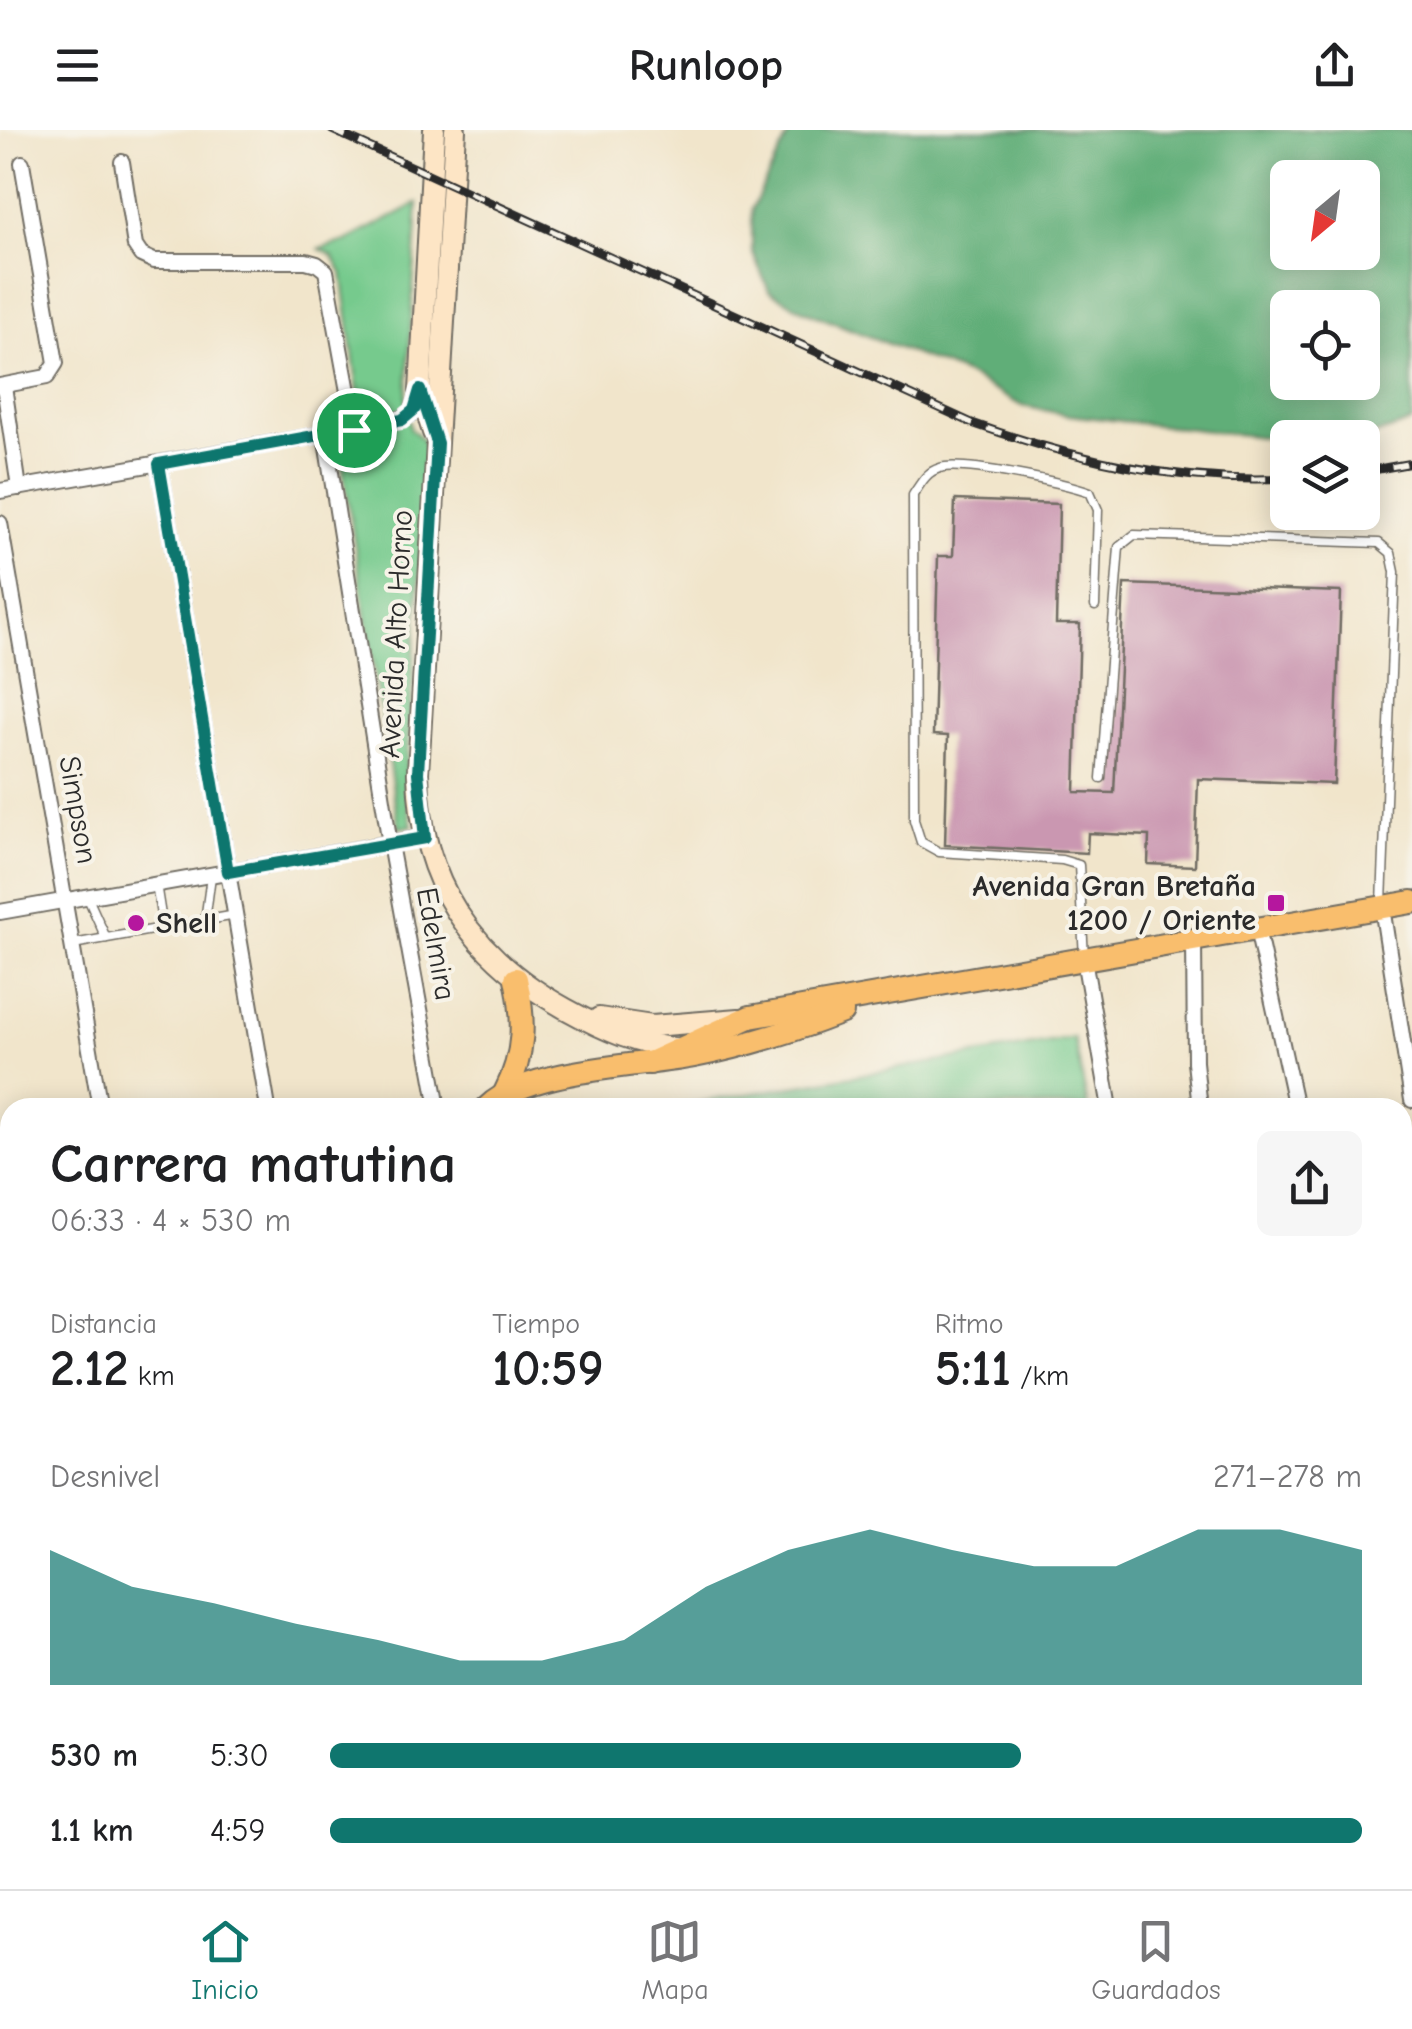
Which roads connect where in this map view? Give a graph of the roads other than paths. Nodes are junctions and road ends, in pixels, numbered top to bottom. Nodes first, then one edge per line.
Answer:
1 (434, 130) edge
2 (455, 130) edge
3 (122, 162) dead end
4 (22, 163) dead end
5 (2, 386) edge
6 (420, 390) junction
7 (354, 430) junction
8 (326, 435) junction
9 (437, 443) junction
10 (159, 464) junction
11 (19, 488) junction
12 (0, 491) edge
13 (0, 523) edge
14 (1095, 606) dead end
15 (1102, 778) dead end
16 (425, 838) junction
17 (390, 844) junction
18 (228, 872) junction
19 (212, 875) junction
20 (156, 884) junction
21 (87, 896) junction
22 (66, 900) junction
23 (1412, 902) edge
24 (1382, 907) junction
25 (0, 912) edge
26 (236, 916) junction
27 (205, 921) junction
28 (164, 928) junction
29 (1257, 929) junction
30 (106, 938) junction
31 (1194, 940) junction
32 (73, 944) junction
33 (1084, 959) junction
34 (516, 979) junction
35 (894, 992) junction
36 (567, 1010) junction
37 (750, 1017) junction
38 (734, 1047) junction
39 (682, 1049) junction
40 (650, 1063) junction
41 (98, 1098) edge
42 (266, 1098) edge
43 (436, 1098) edge
44 (498, 1098) edge
45 (501, 1098) edge
46 (1108, 1098) edge
47 (1199, 1098) edge
48 (1294, 1098) edge
49 (1412, 1098) edge

1 - 6 main road, Avenida Alto Horno
2 - 9 main road, Avenida Alto Horno
3 - 7 street
4 - 5 street
5 - 11 street
6 - 7 street
6 - 9 main road, Avenida Alto Horno
7 - 8 street
8 - 10 street
8 - 17 street, Edelmira
9 - 16 main road, Avenida Alto Horno
10 - 11 street
10 - 18 street
11 - 12 street
13 - 22 street, Simpson
14 - 33 lane
15 - 24 lane
16 - 17 street
16 - 34 main road, Avenida Alto Horno
17 - 18 street
17 - 43 street, Edelmira
18 - 19 street
18 - 26 street
19 - 20 street
19 - 27 lane
20 - 21 street
20 - 28 lane
21 - 22 street
21 - 30 lane
22 - 25 street
22 - 32 street, Simpson
23 - 24 main road
24 - 29 main road
24 - 49 street
26 - 27 lane
26 - 42 street
27 - 28 lane
28 - 30 lane
29 - 31 main road
29 - 48 street
30 - 32 lane
31 - 33 main road
31 - 47 street
32 - 41 street, Simpson
33 - 35 main road
33 - 46 street
34 - 36 main road, Avenida Alto Horno
34 - 44 main road
35 - 37 main road
35 - 38 main road
36 - 37 main road
36 - 39 main road
37 - 39 main road
38 - 39 main road
38 - 40 main road
39 - 40 main road
40 - 45 main road

